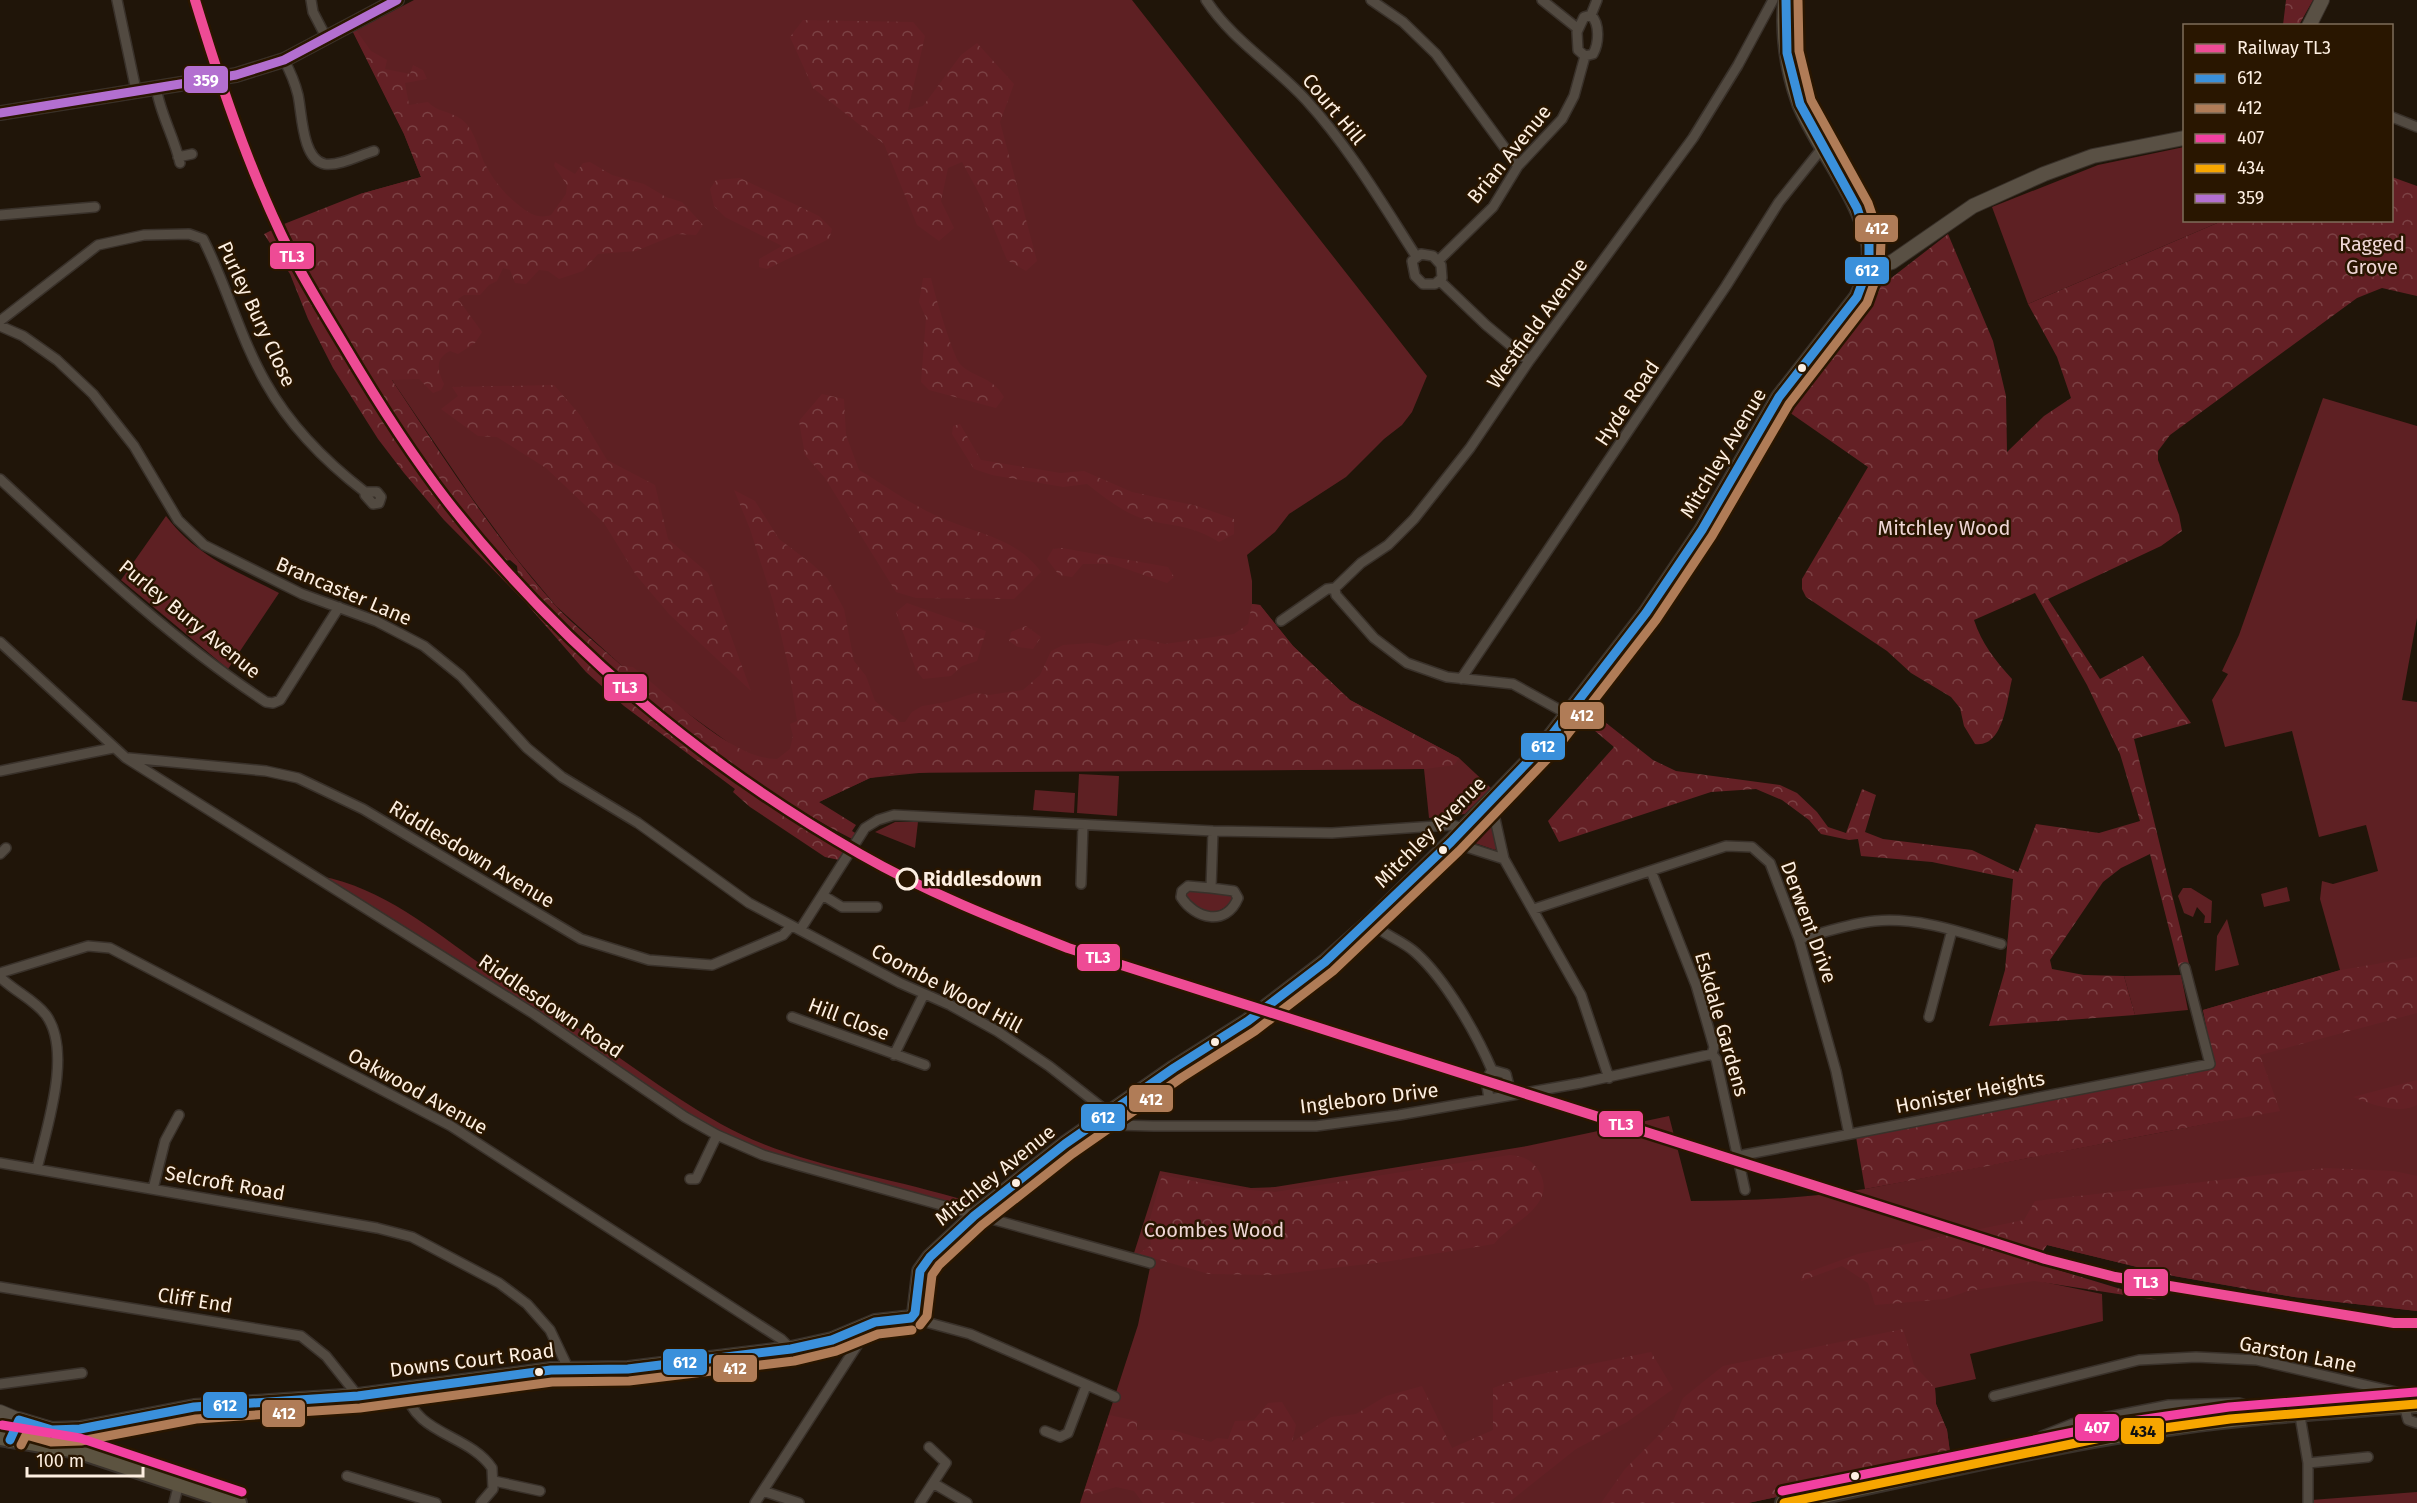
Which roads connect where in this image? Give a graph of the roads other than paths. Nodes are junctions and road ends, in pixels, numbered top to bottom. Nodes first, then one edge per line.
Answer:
1 (117, 0) edge
2 (311, 0) edge
3 (397, 0) edge
4 (1206, 0) edge
5 (1371, 0) edge
6 (1542, 0) edge
7 (1597, 0) edge
8 (1773, 0) edge
9 (1786, 0) edge
10 (2322, 0) edge
11 (1591, 15) junction
12 (2309, 24) edge
13 (1578, 28) junction
14 (326, 37) junction
15 (1585, 56) junction
16 (284, 60) junction
17 (156, 87) junction
18 (136, 90) junction
19 (0, 113) edge
20 (2393, 118) edge
21 (2417, 127) edge
22 (2183, 138) edge
23 (363, 144) dead end
24 (1823, 147) junction
25 (192, 154) dead end
26 (1518, 166) junction
27 (95, 207) dead end
28 (0, 215) edge
29 (1416, 256) junction
30 (1438, 261) junction
31 (1869, 263) junction
32 (1440, 281) junction
33 (0, 323) edge
34 (1530, 361) junction
35 (0, 478) edge
36 (365, 492) dead end
37 (1335, 588) junction
38 (339, 607) junction
39 (1281, 621) dead end
40 (0, 642) edge
41 (1461, 680) junction
42 (1569, 715) junction
43 (113, 748) junction
44 (126, 758) junction
45 (0, 771) edge
46 (1491, 801) junction
47 (1083, 825) junction
48 (1465, 828) junction
49 (1213, 831) junction
50 (1451, 842) junction
51 (1504, 860) junction
52 (1651, 871) junction
53 (1081, 884) dead end
54 (1211, 888) junction
55 (824, 896) junction
56 (876, 907) dead end
57 (1534, 909) junction
58 (1370, 922) junction
59 (796, 928) junction
60 (1952, 930) junction
61 (1799, 939) junction
62 (2001, 944) dead end
63 (2185, 968) dead end
64 (0, 975) edge
65 (924, 994) junction
66 (792, 1017) dead end
67 (1929, 1017) dead end
68 (1712, 1054) junction
69 (894, 1055) junction
70 (925, 1065) dead end
71 (1492, 1070) junction
72 (1609, 1078) junction
73 (1511, 1094) junction
74 (1489, 1098) junction
75 (179, 1115) dead end
76 (1104, 1117) junction
77 (1850, 1134) junction
78 (717, 1136) junction
79 (1738, 1156) junction
80 (0, 1163) edge
81 (37, 1169) junction
82 (696, 1179) dead end
83 (153, 1189) junction
84 (1745, 1190) dead end
85 (974, 1216) junction
86 (1150, 1263) dead end
87 (0, 1287) edge
88 (911, 1318) junction
89 (860, 1328) junction
90 (790, 1349) junction
91 (569, 1370) junction
92 (82, 1373) dead end
93 (0, 1384) edge
94 (1086, 1386) junction
95 (406, 1390) junction
96 (358, 1396) junction
97 (1994, 1396) dead end
98 (1115, 1397) dead end
99 (2412, 1402) edge
100 (0, 1412) edge
101 (2303, 1412) junction
102 (19, 1420) junction
103 (2417, 1423) edge
104 (1046, 1431) dead end
105 (5, 1439) edge
106 (928, 1447) dead end
107 (2368, 1457) dead end
108 (2308, 1463) junction
109 (346, 1476) dead end
110 (494, 1481) junction
111 (179, 1483) junction
112 (933, 1483) junction
113 (540, 1491) dead end
114 (763, 1491) junction
115 (174, 1503) edge
116 (238, 1503) edge
117 (434, 1503) edge
118 (481, 1503) edge
119 (755, 1503) edge
120 (799, 1503) edge
121 (920, 1503) edge
122 (967, 1503) edge
123 (1784, 1503) edge
124 (2308, 1503) edge

1 - 18 street
2 - 14 street
3 - 14 street
4 - 29 street, Court Hill
5 - 26 street
6 - 13 street
7 - 11 street
8 - 34 street, Westfield Avenue
9 - 24 main road
10 - 12 street
11 - 13 street
11 - 15 street, Brian Avenue
13 - 15 street, Brian Avenue
14 - 16 street
15 - 26 street, Brian Avenue
16 - 17 street
16 - 23 street
17 - 18 street
17 - 25 street
18 - 19 street
20 - 21 street
22 - 31 street
24 - 31 main road
24 - 41 street, Hyde Road
26 - 30 street, Brian Avenue
27 - 28 street
29 - 30 street
29 - 32 street, Court Hill
30 - 32 street
31 - 42 main road, Mitchley Avenue
32 - 34 street
33 - 36 street, Purley Bury Close
33 - 38 street, Brancaster Lane
34 - 37 street, Westfield Avenue
35 - 38 street, Purley Bury Avenue
37 - 39 street, Westfield Avenue
37 - 41 street
38 - 59 street, Brancaster Lane
40 - 43 street, Riddlesdown Road
41 - 42 street
42 - 46 main road, Mitchley Avenue
43 - 44 street, Riddlesdown Road
43 - 45 street
44 - 59 street, Riddlesdown Avenue
44 - 78 street, Riddlesdown Road
46 - 48 main road, Mitchley Avenue
46 - 51 street
47 - 49 street
47 - 53 street
47 - 55 street
48 - 49 street
48 - 50 main road, Mitchley Avenue
49 - 54 street
50 - 51 street
50 - 58 main road, Mitchley Avenue
51 - 57 street
52 - 57 street, Derwent Drive
52 - 61 street, Derwent Drive
52 - 68 street, Eskdale Gardens
54 - 54 street
55 - 56 street
55 - 59 street
57 - 72 street
58 - 71 street
58 - 76 main road, Mitchley Avenue
59 - 65 street, Coombe Wood Hill
60 - 61 street
60 - 62 street
60 - 67 street
61 - 77 street, Derwent Drive
63 - 77 street, Honister Heights
64 - 81 street
64 - 90 street, Oakwood Avenue
65 - 69 street, Hill Close
65 - 76 street, Coombe Wood Hill
66 - 69 street, Hill Close
68 - 72 street, Ingleboro Drive
68 - 79 street, Eskdale Gardens
69 - 70 street, Hill Close
71 - 73 street
71 - 74 street
72 - 73 street, Ingleboro Drive
73 - 74 street, Ingleboro Drive
74 - 76 street, Ingleboro Drive
75 - 83 street
76 - 85 main road, Mitchley Avenue
77 - 79 street, Honister Heights
78 - 82 street
78 - 85 street, Riddlesdown Road
79 - 84 street, Eskdale Gardens
80 - 81 street, Selcroft Road
81 - 83 street, Selcroft Road
83 - 91 street, Selcroft Road
85 - 86 street, Riddlesdown Road
85 - 88 main road, Mitchley Avenue
87 - 96 street, Cliff End
88 - 89 main road, Downs Court Road
88 - 94 street, Downs Court Road
89 - 90 main road, Downs Court Road
89 - 114 street
90 - 91 main road, Downs Court Road
91 - 95 main road, Downs Court Road
92 - 93 street
94 - 98 street, Downs Court Road
94 - 104 street
95 - 96 main road, Downs Court Road
95 - 110 street
96 - 102 main road, Downs Court Road
97 - 99 street, Garston Lane
99 - 101 highway
99 - 103 street
100 - 102 street
101 - 108 street
101 - 123 highway
102 - 105 main road
105 - 111 highway
106 - 112 street
107 - 108 street
108 - 124 street
109 - 117 street
110 - 113 street
110 - 118 street
111 - 115 street
111 - 116 highway
112 - 121 street
112 - 122 street
114 - 119 street
114 - 120 street

